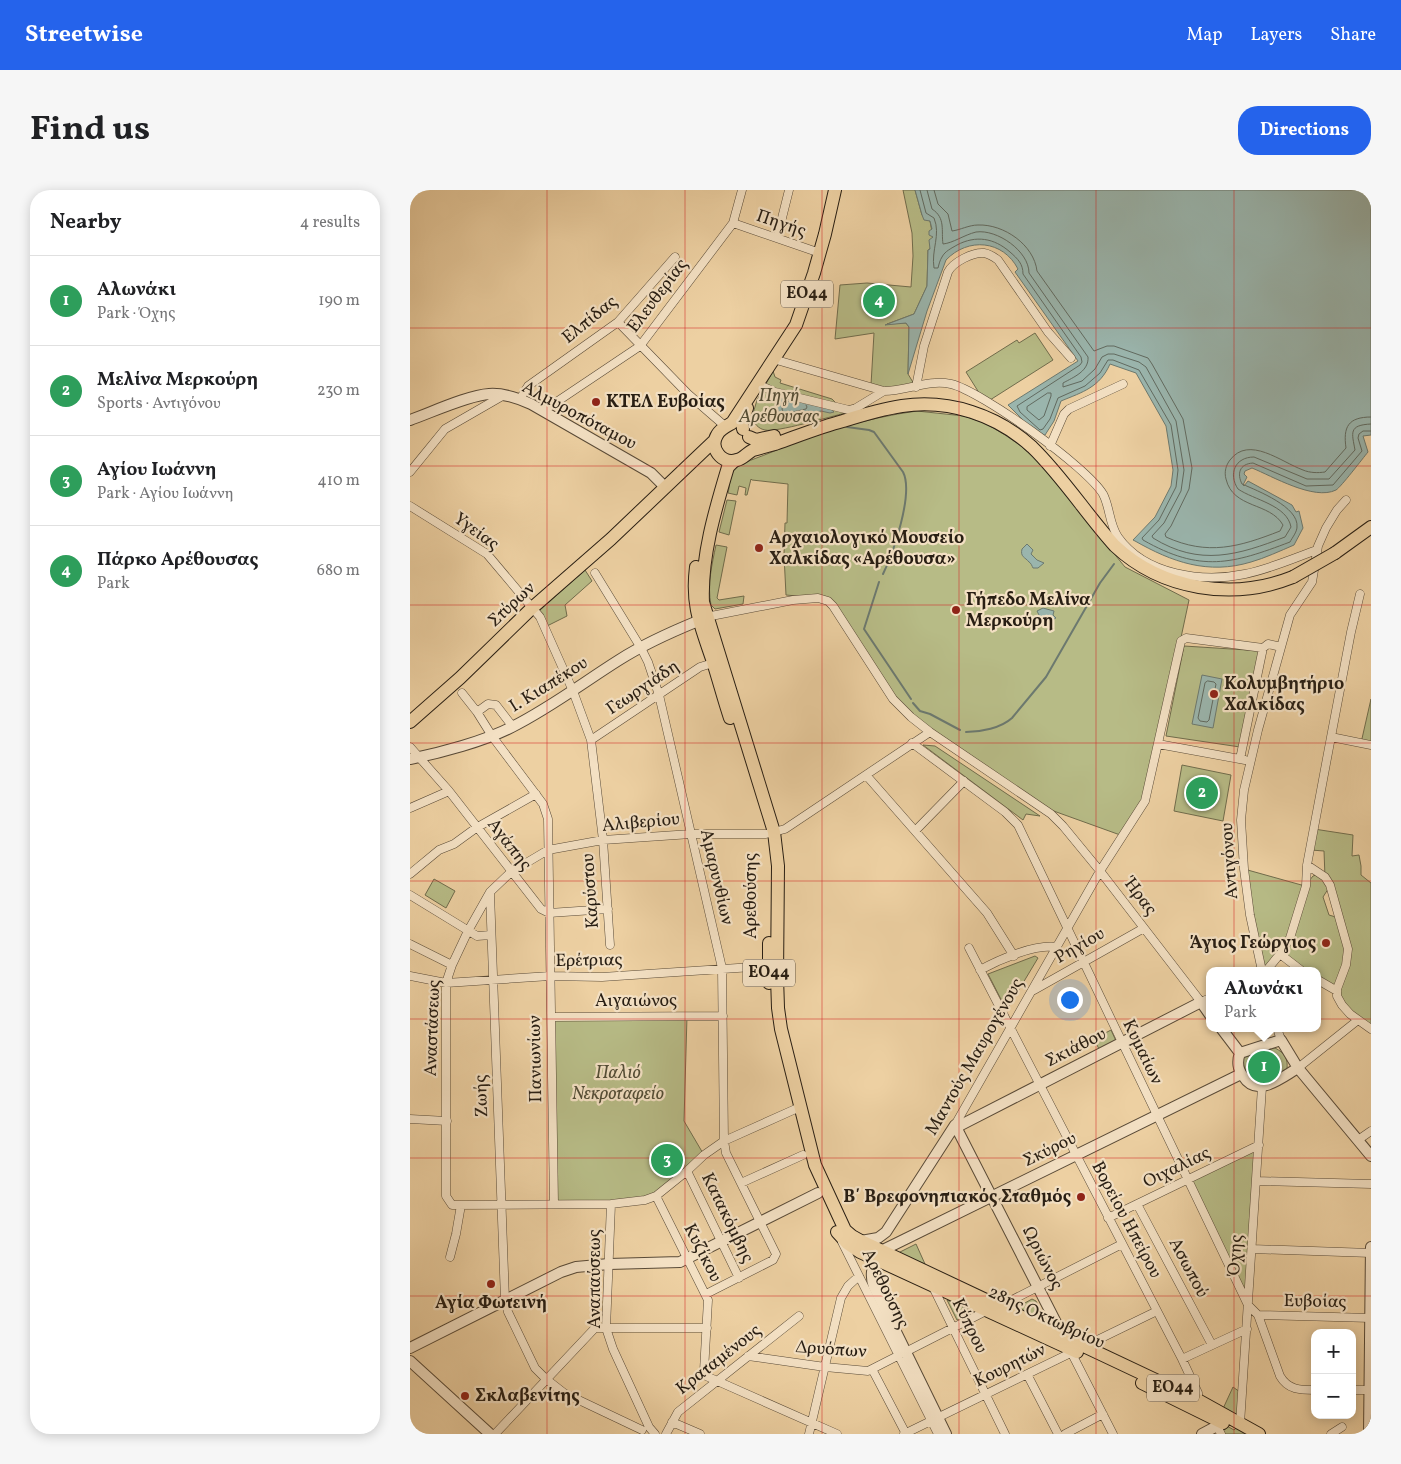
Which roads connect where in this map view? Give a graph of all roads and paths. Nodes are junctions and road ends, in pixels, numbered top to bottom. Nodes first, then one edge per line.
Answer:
1 (742, 190) edge
2 (789, 190) edge
3 (835, 190) edge
4 (733, 223) junction
5 (777, 238) junction
6 (820, 253) junction
7 (675, 257) dead end
8 (618, 322) junction
9 (640, 346) junction
10 (1071, 358) dead end
11 (773, 359) junction
12 (1123, 384) dead end
13 (756, 386) junction
14 (916, 387) junction
15 (884, 391) junction
16 (504, 395) junction
17 (520, 399) junction
18 (543, 411) junction
19 (410, 420) edge
20 (726, 427) junction
21 (816, 428) junction
22 (746, 433) junction
23 (715, 440) junction
24 (1050, 446) junction
25 (746, 455) junction
26 (720, 456) junction
27 (734, 461) junction
28 (410, 472) edge
29 (663, 488) junction
30 (1346, 500) dead end
31 (410, 506) edge
32 (638, 513) junction
33 (1371, 527) edge
34 (1317, 550) junction
35 (594, 573) dead end
36 (1360, 594) dead end
37 (532, 608) junction
38 (702, 619) junction
39 (1281, 646) junction
40 (641, 648) junction
41 (1263, 648) junction
42 (713, 663) junction
43 (573, 691) junction
44 (462, 693) dead end
45 (659, 695) junction
46 (478, 712) junction
47 (410, 722) edge
48 (513, 727) junction
49 (930, 732) junction
50 (492, 736) junction
51 (1331, 737) junction
52 (591, 740) junction
53 (912, 743) junction
54 (1158, 744) junction
55 (1371, 745) edge
56 (410, 747) edge
57 (414, 758) edge
58 (1240, 759) junction
59 (1250, 761) junction
60 (866, 775) junction
61 (964, 781) junction
62 (449, 791) junction
63 (536, 794) junction
64 (410, 808) edge
65 (476, 828) junction
66 (915, 831) junction
67 (770, 833) junction
68 (691, 834) junction
69 (603, 840) junction
70 (548, 850) junction
71 (1307, 864) junction
72 (1100, 871) junction
73 (511, 872) junction
74 (410, 874) edge
75 (490, 892) junction
76 (410, 895) edge
77 (608, 909) junction
78 (549, 913) junction
79 (1068, 928) junction
80 (1144, 928) junction
81 (468, 931) junction
82 (491, 935) junction
83 (410, 944) edge
84 (610, 945) dead end
85 (1057, 947) junction
86 (968, 948) dead end
87 (1280, 954) junction
88 (1014, 956) junction
89 (1083, 962) junction
90 (452, 965) junction
91 (769, 966) junction
92 (1263, 967) edge
93 (1268, 967) edge
94 (1297, 967) edge
95 (722, 968) junction
96 (980, 970) junction
97 (410, 976) edge
98 (550, 976) junction
99 (493, 978) junction
100 (1321, 982) edge
101 (446, 983) junction
102 (1032, 991) junction
103 (1337, 991) junction
104 (1205, 1000) edge
105 (722, 1016) junction
106 (551, 1017) junction
107 (1358, 1020) junction
108 (1010, 1029) junction
109 (1371, 1029) edge
110 (1224, 1032) edge
111 (1279, 1032) edge
112 (1281, 1040) junction
113 (1121, 1043) junction
114 (1240, 1053) junction
115 (1298, 1068) junction
116 (1241, 1074) junction
117 (1039, 1085) junction
118 (1262, 1087) junction
119 (796, 1109) junction
120 (1156, 1116) junction
121 (410, 1119) edge
122 (447, 1121) junction
123 (956, 1126) junction
124 (1371, 1131) edge
125 (1358, 1140) junction
126 (724, 1142) junction
127 (1259, 1145) junction
128 (803, 1155) junction
129 (1076, 1155) junction
130 (1371, 1156) edge
131 (687, 1171) junction
132 (1188, 1180) junction
133 (1256, 1181) junction
134 (741, 1183) junction
135 (1371, 1184) edge
136 (818, 1193) junction
137 (656, 1196) junction
138 (992, 1196) junction
139 (554, 1204) junction
140 (611, 1204) junction
141 (1137, 1204) junction
142 (461, 1205) junction
143 (502, 1205) junction
144 (1108, 1218) junction
145 (760, 1223) junction
146 (838, 1233) junction
147 (861, 1241) junction
148 (722, 1242) junction
149 (1122, 1244) junction
150 (1371, 1247) edge
151 (1252, 1249) junction
152 (1371, 1253) edge
153 (878, 1255) junction
154 (450, 1257) dead end
155 (687, 1259) junction
156 (609, 1264) junction
157 (859, 1276) junction
158 (739, 1278) junction
159 (933, 1285) junction
160 (1038, 1286) junction
161 (706, 1294) junction
162 (505, 1300) junction
163 (1248, 1305) junction
164 (1005, 1308) junction
165 (988, 1310) junction
166 (1157, 1312) junction
167 (1258, 1315) junction
168 (799, 1316) dead end
169 (1370, 1318) edge
170 (953, 1327) junction
171 (606, 1328) junction
172 (707, 1328) junction
173 (1247, 1329) junction
174 (1063, 1335) junction
175 (1212, 1345) junction
176 (410, 1348) edge
177 (1075, 1349) junction
178 (902, 1353) junction
179 (748, 1356) junction
180 (1182, 1359) junction
181 (410, 1361) edge
182 (825, 1367) junction
183 (872, 1369) junction
184 (1028, 1374) junction
185 (546, 1379) junction
186 (715, 1381) junction
187 (1311, 1390) edge
188 (1356, 1390) edge
189 (1370, 1390) edge
190 (986, 1394) junction
191 (1198, 1400) junction
192 (1103, 1414) junction
193 (934, 1419) junction
194 (672, 1422) junction
195 (812, 1424) junction
196 (1219, 1427) edge
197 (1342, 1427) dead end
198 (1241, 1429) edge
199 (643, 1430) edge
200 (904, 1433) edge
201 (490, 1434) edge
202 (495, 1434) edge
203 (654, 1434) edge
204 (666, 1434) edge
205 (700, 1434) edge
206 (809, 1434) edge
207 (837, 1434) edge
208 (938, 1434) edge
209 (946, 1434) edge
210 (1005, 1434) edge
211 (1058, 1434) edge
212 (1065, 1434) edge
213 (1113, 1434) edge
214 (1202, 1434) edge
215 (1258, 1434) edge
216 (1331, 1434) edge
217 (1369, 1434) edge

1 - 4 street, Ελευθερίας
2 - 5 street
3 - 6 main road, ΕΟ44
4 - 5 street, Πηγής
4 - 9 street, Ελευθερίας
5 - 6 street, Πηγής
6 - 11 main road, ΕΟ44
7 - 8 street, Ελπίδας
8 - 9 street
8 - 17 street, Ελπίδας
9 - 18 street, Ελευθερίας
9 - 20 street
10 - 14 street
11 - 13 main road, ΕΟ44
11 - 15 street
12 - 24 street
13 - 15 street
13 - 20 main road, ΕΟ44
13 - 22 main road, ΕΟ44
14 - 15 street
14 - 24 street
16 - 17 street, Αλμυροπόταμου
16 - 19 street, Αλμυροπόταμου
16 - 28 street
17 - 18 street, Αλμυροπόταμου
18 - 29 street, Αλμυροπόταμου
20 - 22 main road
20 - 23 main road, ΕΟ44
21 - 22 main road
21 - 25 main road
21 - 33 main road, bridge
22 - 25 main road, ΕΟ44
23 - 26 main road, ΕΟ44
23 - 29 main road, Στύρων
24 - 34 street
25 - 27 main road
26 - 27 main road
26 - 32 main road, Στύρων
26 - 38 main road, Αρεθούσης / ΕΟ44
27 - 38 main road, Αρεθούσης / ΕΟ44
29 - 32 main road, Στύρων
30 - 34 street, Αντιγόνου
31 - 37 street, Υγείας
32 - 37 main road, Στύρων
34 - 39 street, Αντιγόνου
35 - 40 street, Αμαρυνθίων
36 - 51 street
37 - 43 street, Καρύστου
37 - 47 main road, Στύρων
38 - 40 street, Ι. Κιαπέκου
38 - 42 main road, Αρεθούσης / ΕΟ44
38 - 49 street, Ήρας
38 - 67 main road, Αρεθούσης / ΕΟ44
39 - 41 street
39 - 59 street, Αντιγόνου
40 - 43 street, Ι. Κιαπέκου
40 - 45 street, Αμαρυνθίων
41 - 54 street, Μαντούς Μαυρογένους
41 - 58 street
42 - 45 street, Γεωργιάδη
42 - 67 main road, Αρεθούσης / ΕΟ44
43 - 48 street, Ι. Κιαπέκου
43 - 52 street, Καρύστου
44 - 46 street, Πανιωνίων
45 - 52 street, Γεωργιάδη
45 - 68 street, Αμαρυνθίων
46 - 48 street
46 - 50 street, Πανιωνίων
48 - 50 street, Ι. Κιαπέκου
49 - 53 street, Αλιβερίου
49 - 72 street, Ήρας
50 - 57 street, Ι. Κιαπέκου
50 - 63 street, Πανιωνίων
51 - 55 street
51 - 71 street
52 - 69 street, Καρύστου
53 - 60 street, Αλιβερίου
53 - 61 street, Κυμαίων
54 - 58 street
54 - 72 street, Μαντούς Μαυρογένους
56 - 57 street, Αγάπης
57 - 62 street, Αγάπης
58 - 59 street
59 - 92 street, Αντιγόνου
60 - 66 street
60 - 67 street, Αλιβερίου
61 - 66 street
61 - 79 street, Κυμαίων
62 - 64 street
62 - 65 street, Αγάπης
63 - 65 street
63 - 70 street, Πανιωνίων
65 - 73 street, Αγάπης
65 - 74 street
66 - 88 street
67 - 68 street, Αλιβερίου
67 - 91 main road, Αρεθούσης / ΕΟ44
67 - 119 main road, Αρεθούσης / ΕΟ44
68 - 69 street, Αλιβερίου
68 - 95 street, Αμαρυνθίων
69 - 70 street, Αλιβερίου
69 - 77 street, Καρύστου
70 - 73 street, Αλιβερίου
70 - 78 street, Πανιωνίων
71 - 87 street
71 - 103 street
72 - 79 street, Μαντούς Μαυρογένους
72 - 80 street, Ήρας
73 - 75 street, Αναστάσεως
73 - 78 street, Αγάπης
75 - 81 street, Αναστάσεως
75 - 82 street, Ζωής
76 - 81 street
77 - 78 street
77 - 84 street, Καρύστου
78 - 98 street, Πανιωνίων
79 - 85 street, Μαντούς Μαυρογένους
79 - 89 street, Κυμαίων
80 - 89 street, Ρηγίου
80 - 104 street, Ήρας
81 - 82 street
81 - 90 street, Αναστάσεως
82 - 99 street, Ζωής
83 - 90 street
85 - 88 street
85 - 102 street, Μαντούς Μαυρογένους
86 - 96 street, Βορείου Ηπείρου
87 - 93 street
87 - 94 street
88 - 96 street
89 - 102 street, Ρηγίου
89 - 113 street, Κυμαίων
90 - 101 street, Αναστάσεως
91 - 95 street, Ερέτριας
91 - 119 main road, Αρεθούσης / ΕΟ44
95 - 98 street, Ερέτριας
95 - 105 street, Αμαρυνθίων
96 - 108 street, Βορείου Ηπείρου
97 - 101 street, Ερέτριας
98 - 99 street, Ερέτριας
98 - 106 street, Πανιωνίων
99 - 101 street, Ερέτριας
99 - 143 street, Ζωής
100 - 103 street
101 - 122 street, Αναστάσεως
102 - 108 street, Μαντούς Μαυρογένους
103 - 107 street
104 - 113 street, Σκιάθου
105 - 106 street, Αιγαιώνος
105 - 126 street, Αμαρυνθίων
106 - 139 street, Πανιωνίων
107 - 109 street
107 - 115 street
108 - 117 street, Βορείου Ηπείρου
108 - 123 street, Μαντούς Μαυρογένους
110 - 114 street
111 - 112 street
112 - 114 street
112 - 115 street
113 - 117 street, Σκιάθου
113 - 120 street, Κυμαίων
114 - 116 street
115 - 118 street
115 - 125 street
116 - 118 street
116 - 120 street, Σκύρου
117 - 123 street, Σκιάθου
117 - 129 street, Βορείου Ηπείρου
118 - 127 street, Όχης
119 - 126 street
119 - 128 main road, Αρεθούσης / ΕΟ44
119 - 147 main road, Αρεθούσης / ΕΟ44
120 - 129 street, Σκύρου
120 - 132 street, Κυμαίων
121 - 122 street
122 - 142 street, Αναστάσεως
123 - 138 street, Ωριώνος
123 - 147 street, Μαντούς Μαυρογένους
124 - 125 street
125 - 130 street
126 - 131 street
126 - 134 street, Αμαρυνθίων
127 - 132 street, Οιχαλίας
127 - 133 street, Όχης
128 - 134 street
128 - 136 main road, Αρεθούσης / ΕΟ44
129 - 138 street, Σκύρου
129 - 144 street, Βορείου Ηπείρου
131 - 137 street
131 - 148 street, Κατακόμβης
132 - 141 street, Οιχαλίας
132 - 163 street, Κυμαίων
133 - 135 street
133 - 151 street, Όχης
134 - 145 street, Αμαρυνθίων
136 - 145 street
136 - 146 main road, Αρεθούσης / ΕΟ44
137 - 140 street
137 - 155 street, Κυζίκου
138 - 153 street, Σκύρου
138 - 160 street, Ωριώνος
139 - 140 street
139 - 143 street
140 - 156 street, Αναπαύσεως
141 - 144 street, Οιχαλίας
141 - 175 street, Ασωπού
142 - 143 street
142 - 154 street
143 - 162 street, Ζωής
144 - 149 street, Βορείου Ηπείρου
145 - 148 street
145 - 158 street, Αμαρυνθίων
146 - 153 main road, 28ης Οκτωβρίου / ΕΟ44
146 - 157 street, Αρεθούσης
147 - 153 main road, Αρεθούσης / ΕΟ44
148 - 155 street
148 - 158 street, Κατακόμβης
149 - 160 street
149 - 166 street, Βορείου Ηπείρου
150 - 152 street
151 - 152 street
151 - 163 street, Όχης
152 - 169 street
153 - 159 main road, 28ης Οκτωβρίου / ΕΟ44
153 - 164 main road, 28ης Οκτωβρίου / ΕΟ44
153 - 178 street, Αρεθούσης
155 - 156 street
155 - 161 street, Κυζίκου
156 - 162 street
156 - 171 street, Αναπαύσεως
157 - 178 street, Αρεθούσης
157 - 182 street
158 - 161 street
159 - 165 main road, 28ης Οκτωβρίου / ΕΟ44
159 - 170 street, Κύπρου
160 - 164 street
160 - 174 street, Ωριώνος
161 - 172 street, Κυζίκου
162 - 176 street
162 - 185 street, Ζωής
163 - 167 street, Κυμαίων
163 - 173 street, Όχης
164 - 174 main road, 28ης Οκτωβρίου / ΕΟ44
165 - 170 street, Δρυόπων
165 - 177 main road, 28ης Οκτωβρίου / ΕΟ44
166 - 177 street, Κουρητών
166 - 180 street, Βορείου Ηπείρου
167 - 169 street, Ευβοίας
167 - 187 street, Κυμαίων
168 - 179 street, Κραταμένους
169 - 189 street
170 - 178 street, Δρυόπων
170 - 190 street, Κύπρου
171 - 172 street
171 - 185 street
171 - 199 street, Αναπαύσεως
172 - 186 street, Κυζίκου
173 - 175 street
173 - 198 street, Όχης
174 - 177 main road, 28ης Οκτωβρίου / ΕΟ44
175 - 180 street
177 - 184 street, Κουρητών
177 - 191 main road, 28ης Οκτωβρίου / ΕΟ44
177 - 192 street
177 - 196 main road, 28ης Οκτωβρίου / ΕΟ44
178 - 183 street, Δρυόπων
178 - 193 street, Αρεθούσης
179 - 182 street, Δρυόπων
179 - 186 street, Κραταμένους
180 - 191 street, Βορείου Ηπείρου
181 - 201 street
182 - 183 street, Δρυόπων
182 - 195 street
183 - 200 street
184 - 190 street, Κουρητών
184 - 211 street
185 - 199 street, Ζωής
185 - 202 street
186 - 194 street, Κραταμένους
186 - 195 street
188 - 189 street
189 - 217 street
190 - 193 street, Κουρητών
190 - 210 street, Κύπρου
191 - 198 main road, 28ης Οκτωβρίου / ΕΟ44
192 - 212 street
192 - 213 street
193 - 200 street, Κουρητών
193 - 208 street, Αρεθούσης
193 - 209 street, Αρεθούσης
194 - 204 street, Κραταμένους
194 - 205 street
195 - 206 street
195 - 207 street
196 - 198 main road, 28ης Οκτωβρίου / ΕΟ44
196 - 214 street
197 - 216 street
198 - 215 main road, 28ης Οκτωβρίου / ΕΟ44
199 - 203 street, Αναπαύσεως

